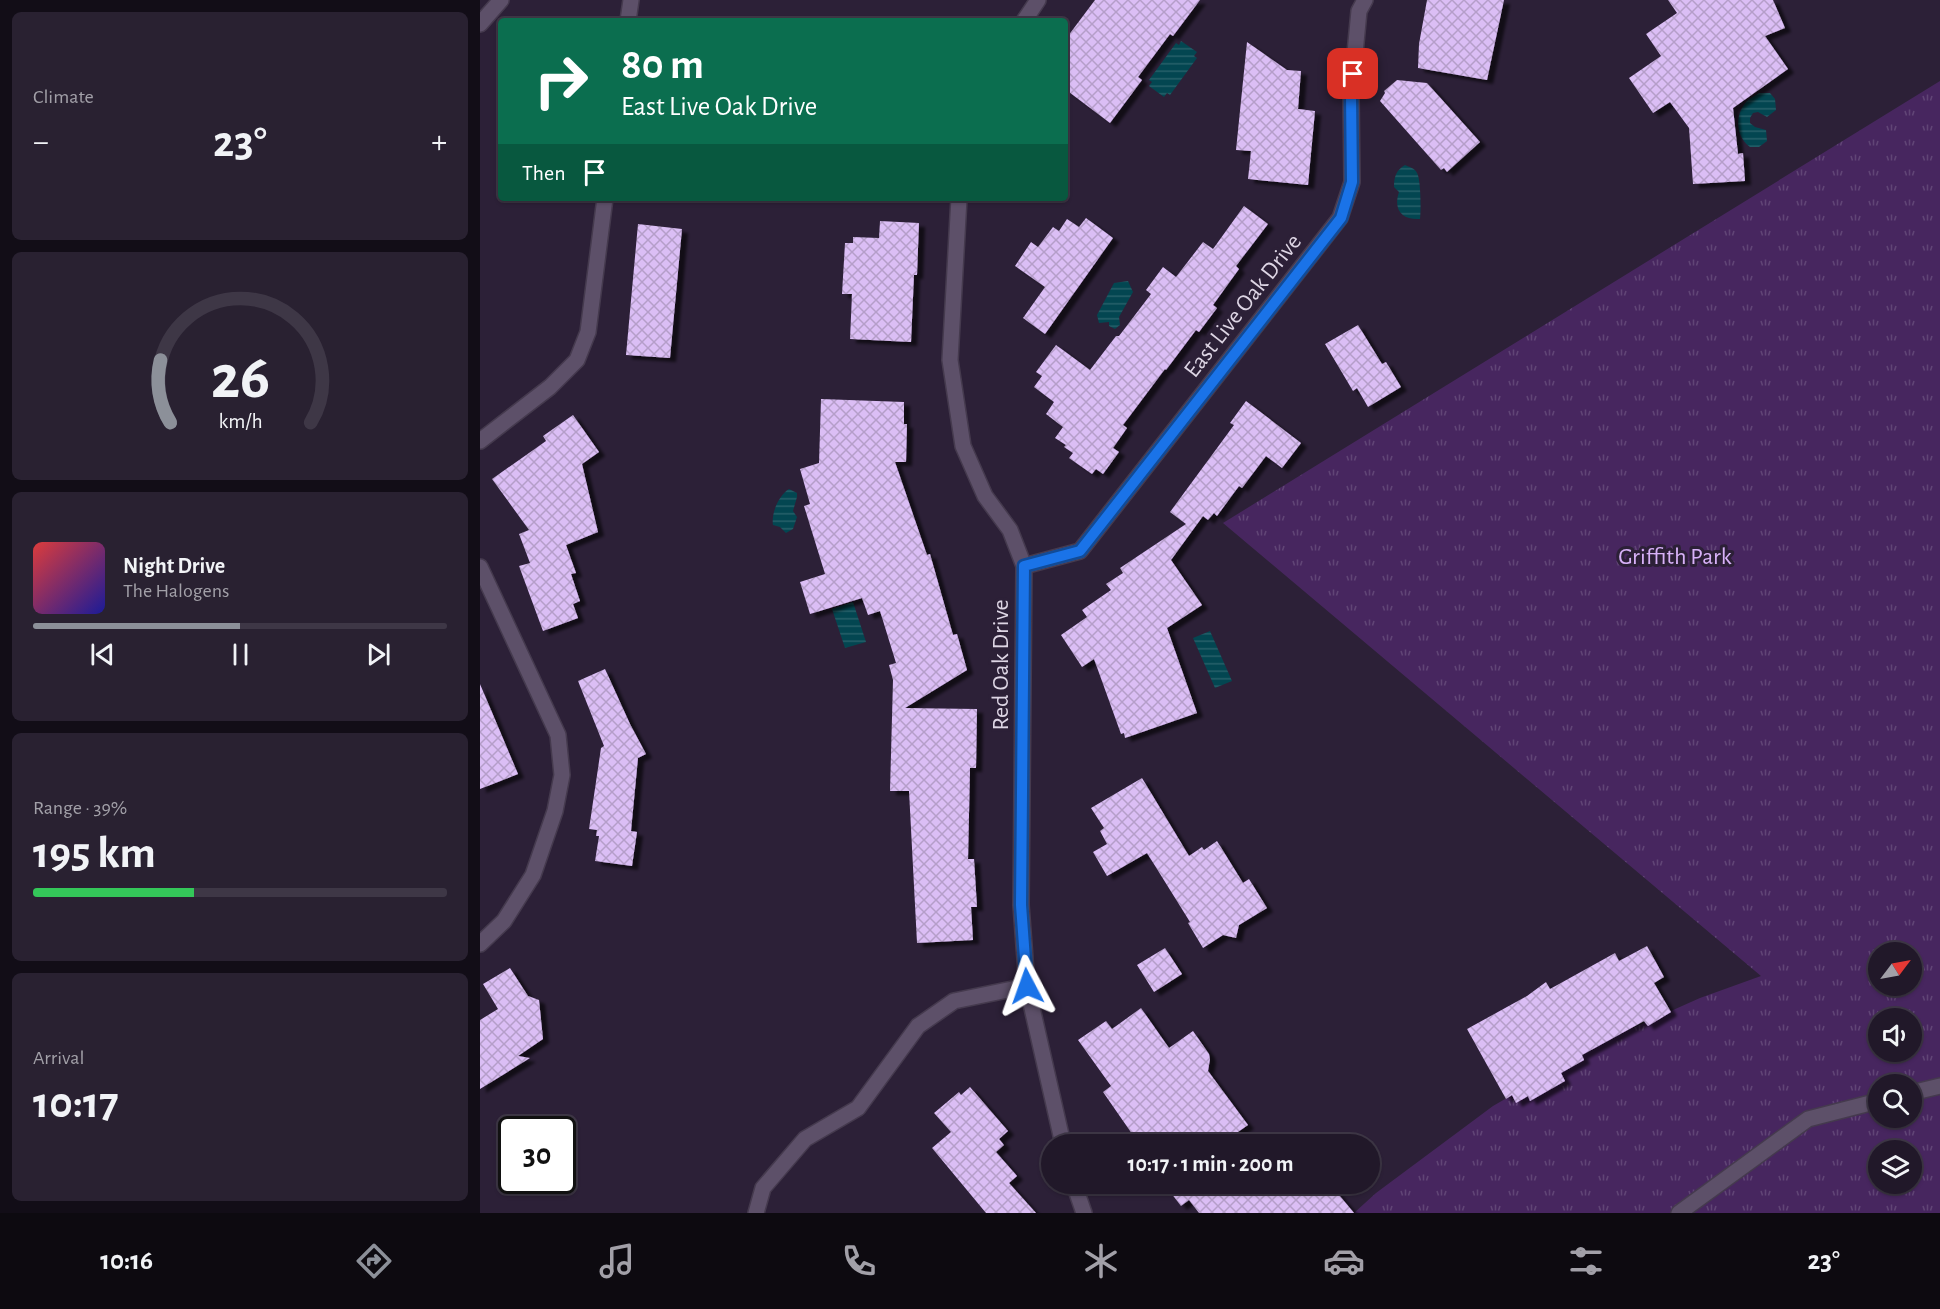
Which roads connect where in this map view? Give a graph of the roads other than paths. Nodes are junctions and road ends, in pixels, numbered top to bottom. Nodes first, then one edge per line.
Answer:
1 (501, 0) edge
2 (631, 0) edge
3 (1038, 0) edge
4 (1365, 0) edge
5 (628, 18) edge
6 (1026, 18) edge
7 (480, 24) edge
8 (605, 201) edge
9 (959, 201) edge
10 (480, 441) edge
11 (1024, 566) junction
12 (480, 567) edge
13 (480, 944) edge
14 (1027, 986) junction
15 (1940, 1086) edge
16 (1922, 1090) edge
17 (1868, 1104) edge
18 (1061, 1134) edge
19 (1077, 1194) edge
20 (756, 1213) edge
21 (1084, 1213) edge
22 (1679, 1213) edge

1 - 7 street
2 - 5 street
3 - 6 street
4 - 11 street, East Live Oak Drive
8 - 10 street
9 - 11 street, Red Oak Drive
11 - 14 street, Red Oak Drive
12 - 13 street
14 - 18 street, Red Oak Drive
14 - 20 street
15 - 16 street
17 - 22 street
19 - 21 street

